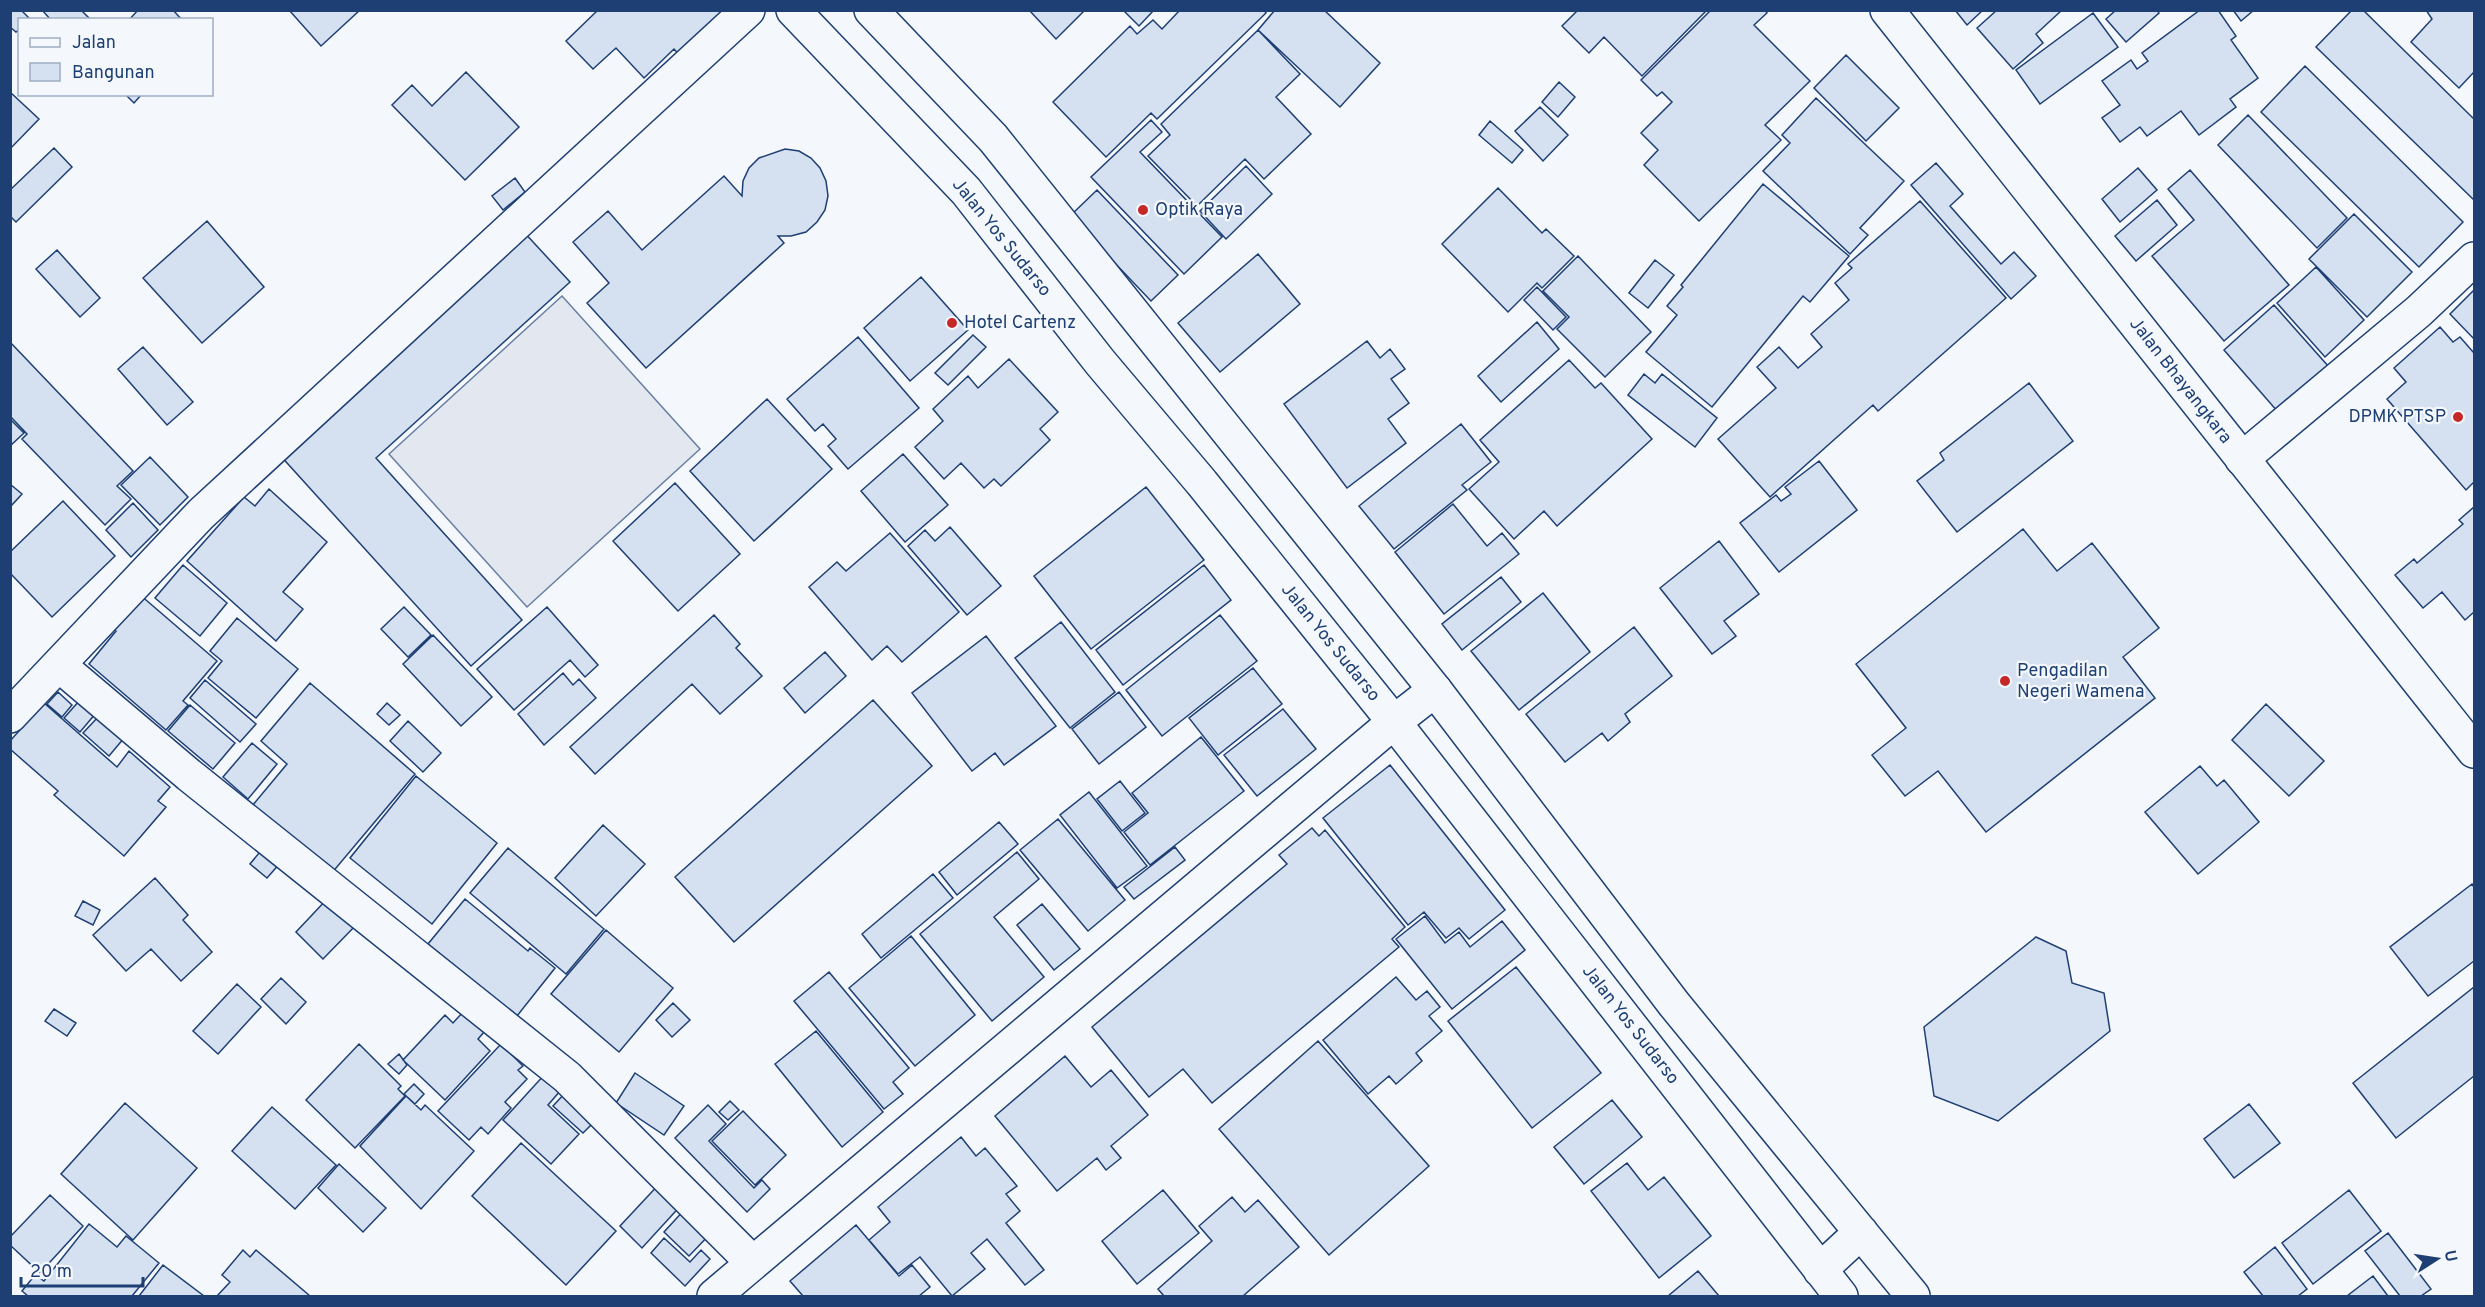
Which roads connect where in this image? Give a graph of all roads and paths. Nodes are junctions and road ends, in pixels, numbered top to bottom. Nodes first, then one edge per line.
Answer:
1 (748, 10) edge
2 (793, 10) edge
3 (871, 10) edge
4 (1887, 10) edge
5 (2475, 259) edge
6 (2242, 459) junction
7 (59, 665) junction
8 (1435, 690) junction
9 (10, 716) edge
10 (1394, 722) junction
11 (2475, 750) edge
12 (1599, 905) junction
13 (1560, 936) junction
14 (1674, 1004) junction
15 (1636, 1035) junction
16 (1754, 1099) junction
17 (1712, 1130) junction
18 (1861, 1232) junction
19 (753, 1263) junction
20 (1820, 1270) junction
21 (714, 1296) edge
22 (1841, 1296) edge
23 (1913, 1296) edge

1 - 7 main road
2 - 10 main road, Jalan Yos Sudarso
3 - 8 main road
4 - 6 main road, Jalan Bhayangkara
5 - 6 main road
6 - 11 main road, Jalan Bhayangkara
7 - 9 main road
7 - 19 main road
8 - 10 main road
8 - 12 main road
10 - 13 main road, Jalan Yos Sudarso
10 - 19 main road
12 - 13 main road
12 - 14 main road
13 - 15 main road, Jalan Yos Sudarso
14 - 15 main road
14 - 16 main road
15 - 17 main road, Jalan Yos Sudarso
16 - 17 main road
16 - 18 main road
17 - 20 main road, Jalan Yos Sudarso
18 - 20 main road
18 - 23 main road
19 - 21 main road
20 - 22 main road, Jalan Yos Sudarso

